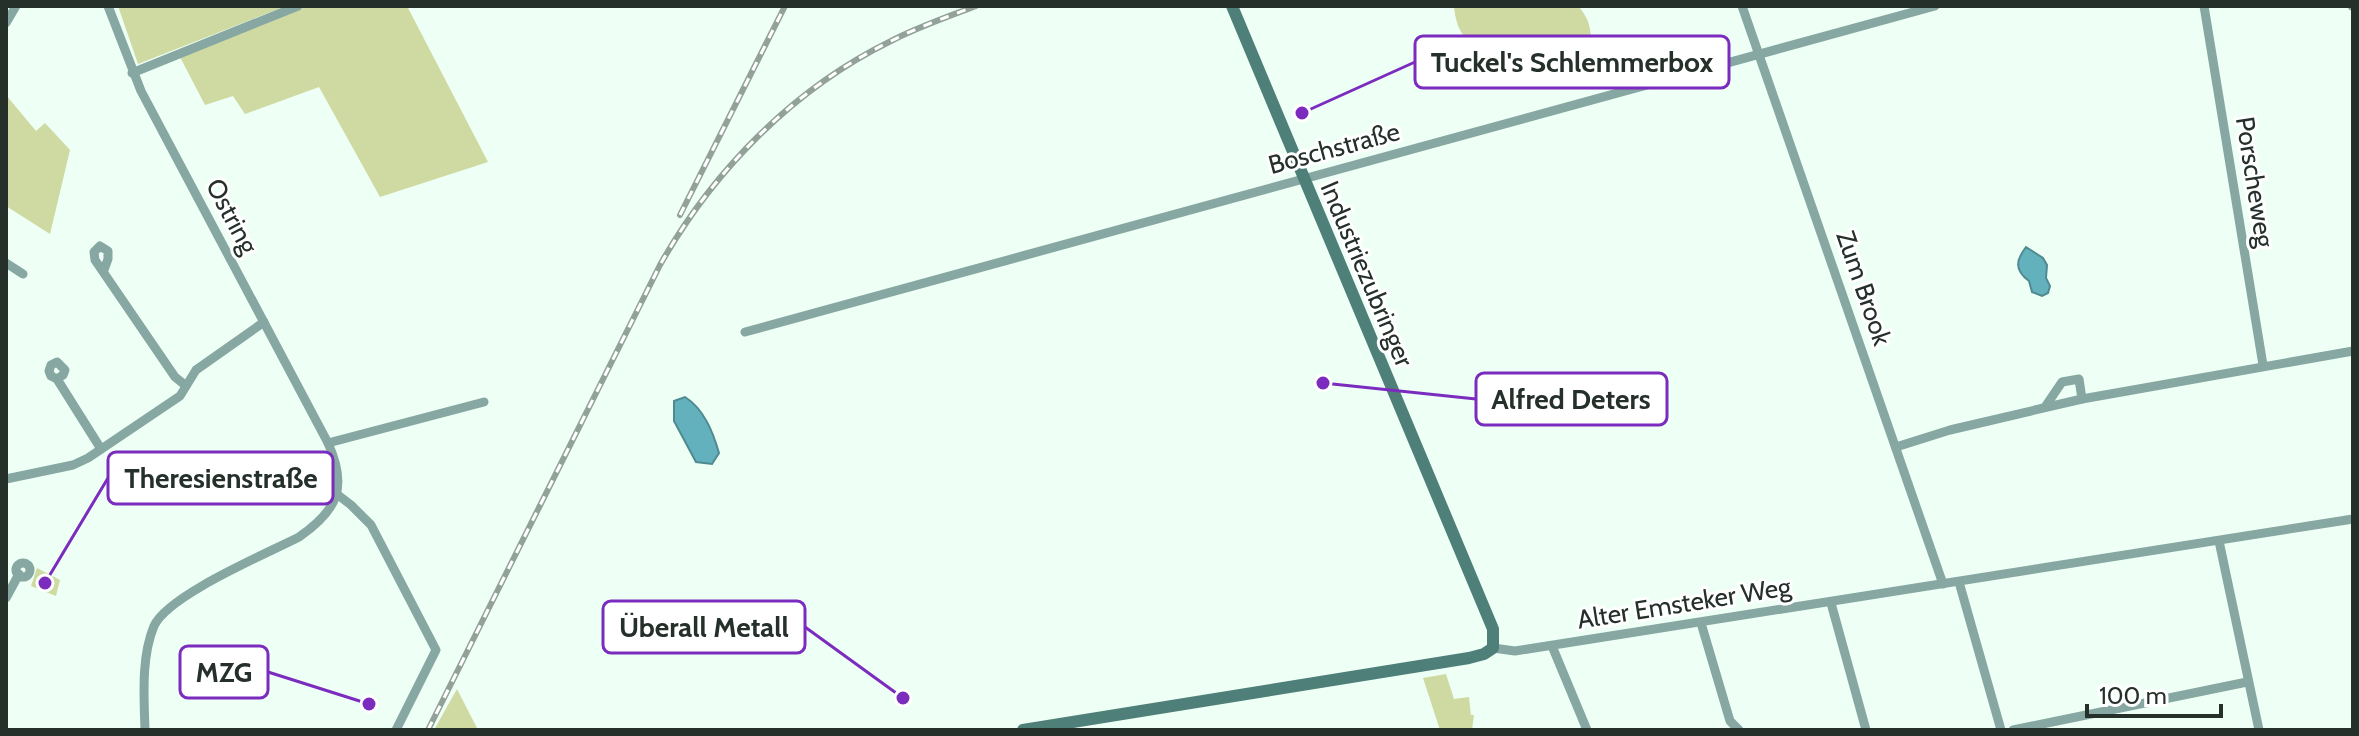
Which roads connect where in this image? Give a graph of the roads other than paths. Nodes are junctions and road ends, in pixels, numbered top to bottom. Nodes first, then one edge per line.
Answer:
1 (16, 6) edge
2 (108, 6) edge
3 (298, 6) edge
4 (1232, 6) edge
5 (1742, 6) edge
6 (1935, 6) edge
7 (2204, 6) edge
8 (6, 23) edge
9 (1759, 54) junction
10 (132, 73) junction
11 (1304, 179) junction
12 (6, 263) edge
13 (104, 270) dead end
14 (23, 274) dead end
15 (264, 322) junction
16 (745, 332) dead end
17 (2353, 351) edge
18 (2263, 365) junction
19 (57, 379) dead end
20 (185, 385) junction
21 (2082, 399) junction
22 (484, 402) dead end
23 (2045, 407) junction
24 (328, 443) junction
25 (1896, 447) junction
26 (101, 449) junction
27 (6, 479) edge
28 (338, 495) junction
29 (2353, 519) edge
30 (2219, 541) junction
31 (19, 574) dead end
32 (1959, 582) junction
33 (1943, 584) junction
34 (6, 598) edge
35 (1831, 603) junction
36 (1701, 623) junction
37 (1552, 646) junction
38 (1493, 648) junction
39 (2247, 682) junction
40 (145, 730) edge
41 (396, 730) edge
42 (1023, 730) edge
43 (1587, 730) edge
44 (1739, 730) edge
45 (1866, 730) edge
46 (2001, 730) edge
47 (2013, 730) edge
48 (2259, 730) edge

1 - 8 street
2 - 10 street, Ostring
3 - 10 street
4 - 11 street, Industriezubringer
5 - 9 street, Zum Brook
6 - 9 street, Boschstraße
7 - 18 street, Porscheweg
9 - 11 street, Boschstraße
9 - 25 street, Zum Brook
10 - 15 street, Ostring
11 - 16 street, Boschstraße
11 - 38 street, Industriezubringer
12 - 14 street
13 - 20 street
15 - 20 street
15 - 24 street, Ostring
17 - 18 street
18 - 21 street
19 - 26 street
20 - 26 street
21 - 23 street
21 - 23 street
22 - 24 street
23 - 25 street
24 - 28 street, Ostring
25 - 33 street, Zum Brook
26 - 27 street
28 - 40 street
28 - 41 street
29 - 30 street, Alter Emsteker Weg
30 - 32 street, Alter Emsteker Weg
30 - 39 street
31 - 34 street
32 - 33 street, Alter Emsteker Weg
32 - 46 street
33 - 35 street, Alter Emsteker Weg
35 - 36 street, Alter Emsteker Weg
35 - 45 street
36 - 37 street, Alter Emsteker Weg
36 - 44 street
37 - 38 street, Alter Emsteker Weg
37 - 43 street
38 - 42 street, Alter Emsteker Weg
39 - 47 street
39 - 48 street

